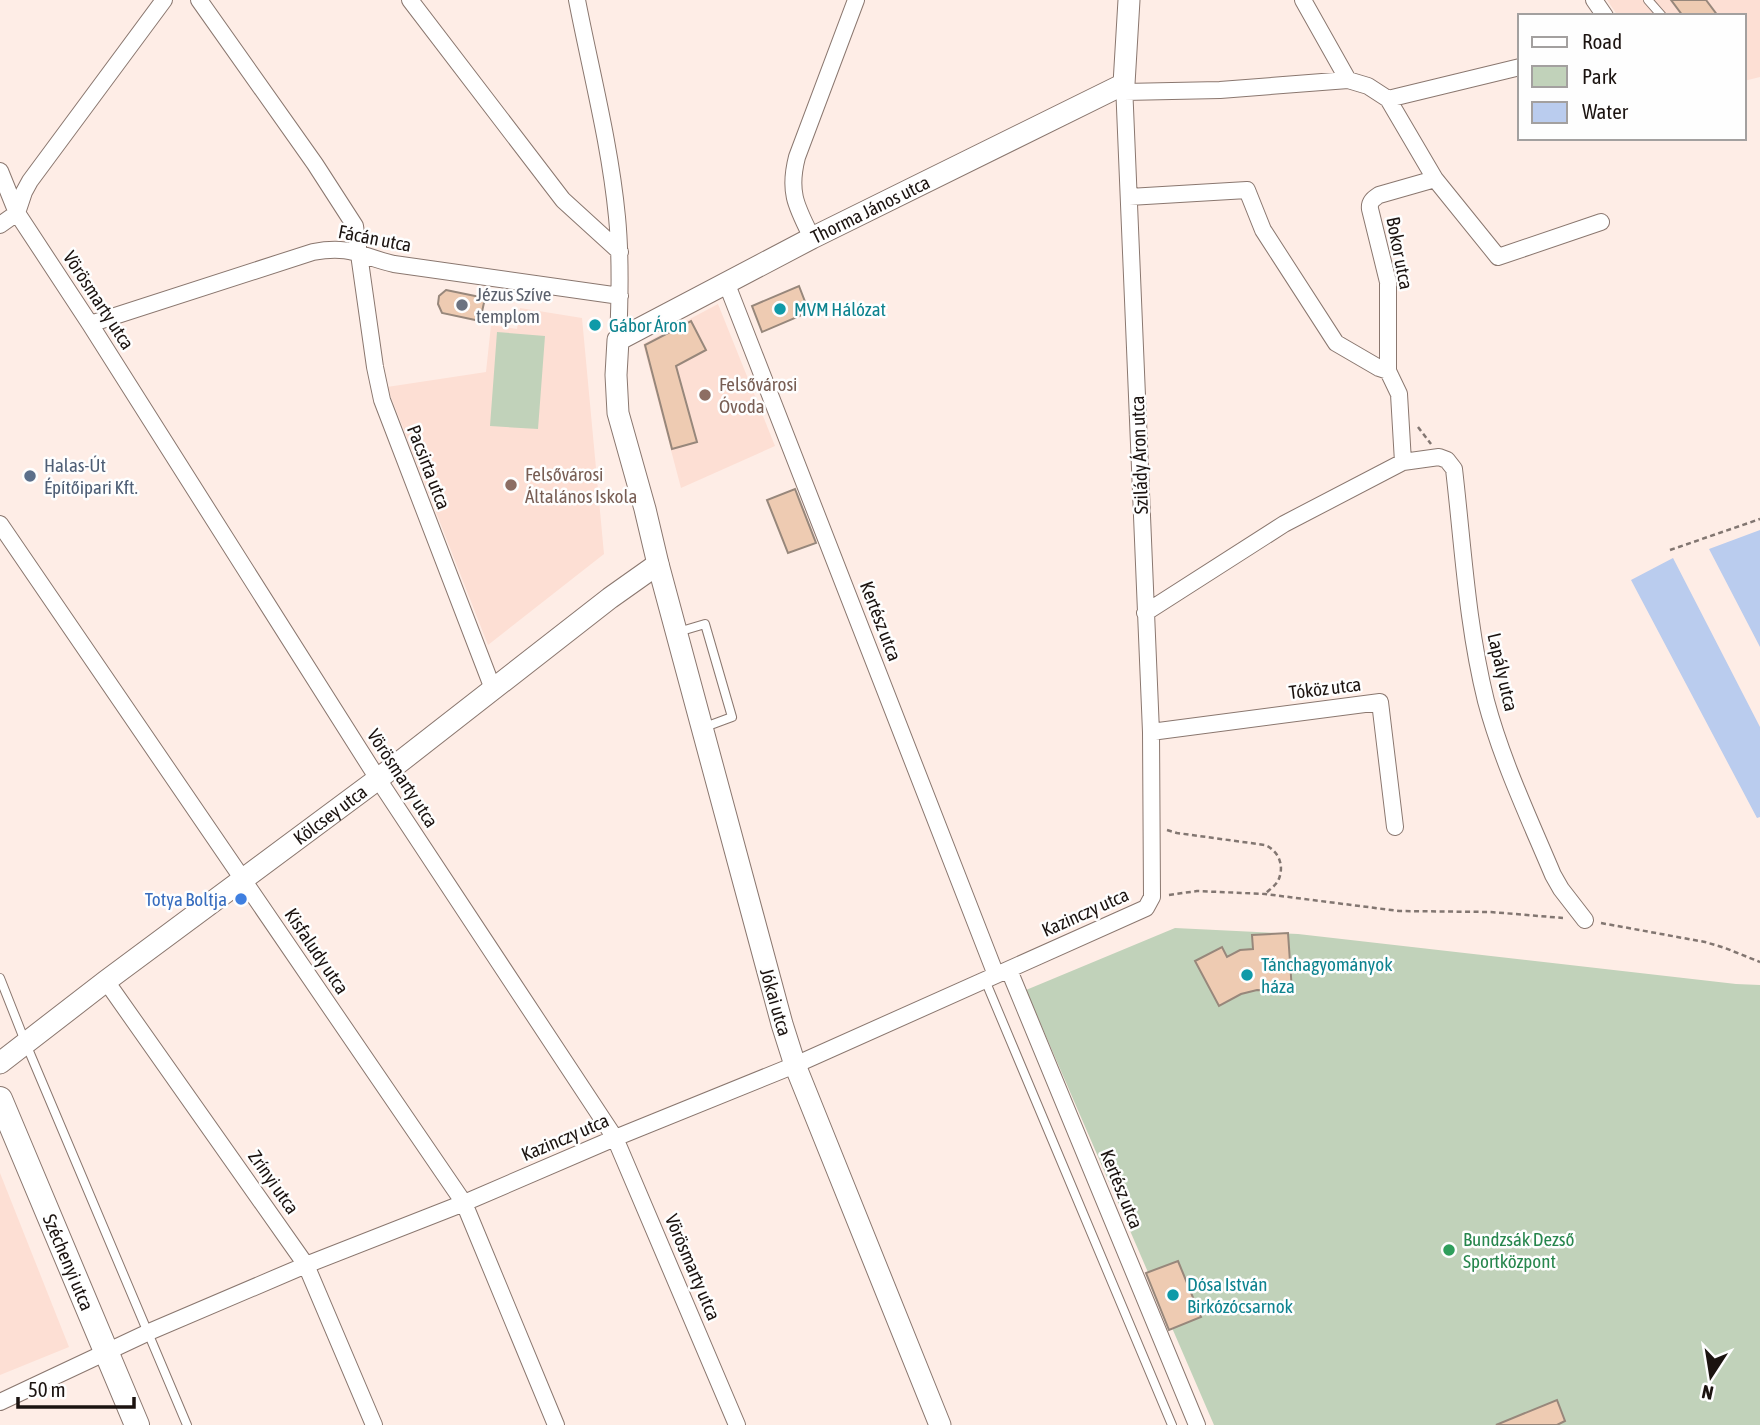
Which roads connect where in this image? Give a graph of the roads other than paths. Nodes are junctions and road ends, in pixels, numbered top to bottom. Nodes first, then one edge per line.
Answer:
1 (164, 0) edge
2 (199, 0) edge
3 (410, 0) edge
4 (577, 0) edge
5 (856, 0) edge
6 (1129, 0) edge
7 (1303, 0) edge
8 (1648, 0) edge
9 (1660, 14) edge
10 (1518, 67) edge
11 (1348, 80) junction
12 (1124, 88) junction
13 (1388, 99) junction
14 (0, 171) edge
15 (1435, 179) junction
16 (1129, 197) junction
17 (17, 213) junction
18 (1601, 222) dead end
19 (0, 225) edge
20 (812, 237) junction
21 (359, 252) junction
22 (620, 252) junction
23 (726, 282) junction
24 (620, 296) junction
25 (90, 324) junction
26 (618, 340) junction
27 (1388, 371) junction
28 (1403, 462) junction
29 (0, 524) edge
30 (658, 564) junction
31 (1145, 613) junction
32 (676, 633) junction
33 (493, 689) junction
34 (702, 728) junction
35 (1151, 732) junction
36 (378, 779) junction
37 (1395, 827) dead end
38 (243, 880) junction
39 (1149, 903) joint
40 (1585, 920) road end
41 (997, 975) junction
42 (0, 978) edge
43 (106, 981) junction
44 (26, 1044) junction
45 (0, 1063) edge
46 (795, 1065) junction
47 (0, 1099) edge
48 (615, 1138) junction
49 (464, 1203) junction
50 (306, 1265) junction
51 (149, 1332) junction
52 (106, 1351) junction
53 (0, 1402) edge
54 (137, 1425) edge
55 (187, 1425) edge
56 (373, 1425) edge
57 (556, 1425) edge
58 (737, 1425) edge
59 (940, 1425) edge
60 (1172, 1425) edge
61 (1197, 1425) edge

1 - 17 street
2 - 21 street, Pacsirta utca
3 - 22 street
4 - 22 street
5 - 20 street
6 - 12 street, Szilády Áron utca
7 - 11 street
8 - 9 lane
10 - 13 street
11 - 12 street
11 - 13 street
12 - 16 street, Szilády Áron utca
12 - 20 street, Thorma János utca
13 - 15 street
14 - 17 street, Vörösmarty utca
15 - 18 street
15 - 27 street, Bokor utca
16 - 27 street
16 - 31 street, Szilády Áron utca
17 - 19 street
17 - 25 street, Vörösmarty utca
20 - 23 street, Thorma János utca
21 - 24 street, Fácán utca
21 - 25 street, Fácán utca
21 - 33 street, Pacsirta utca
22 - 24 street
23 - 26 street, Thorma János utca
23 - 41 street, Kertész utca
24 - 26 street
25 - 36 street, Vörösmarty utca
26 - 30 street, Jókai utca
27 - 28 street, Bokor utca
28 - 31 street
28 - 40 street, Lapály utca
29 - 38 street, Kisfaludy utca
30 - 32 street, Jókai utca
30 - 33 street, Kölcsey utca
31 - 35 street, Szilády Áron utca
32 - 34 street, Jókai utca
32 - 34 lane
33 - 36 street, Kölcsey utca
34 - 46 street, Jókai utca
35 - 37 street, Tóköz utca
35 - 39 street, Szilády Áron utca
36 - 38 street, Kölcsey utca
36 - 48 street, Vörösmarty utca
38 - 43 street, Kölcsey utca
38 - 49 street, Kisfaludy utca
39 - 41 street, Kazinczy utca
41 - 46 street, Kazinczy utca
41 - 60 lane
41 - 61 street, Kertész utca
42 - 44 lane
43 - 44 street, Kölcsey utca
43 - 50 street, Zrínyi utca
44 - 45 street, Kölcsey utca
44 - 51 lane
46 - 48 street, Kazinczy utca
46 - 59 street, Jókai utca
47 - 52 main road, Széchenyi utca
48 - 49 street, Kazinczy utca
48 - 58 street, Vörösmarty utca
49 - 50 street, Kazinczy utca
49 - 57 street, Kisfaludy utca
50 - 51 street, Kazinczy utca
50 - 56 street, Zrínyi utca
51 - 52 street, Kazinczy utca
51 - 55 lane
52 - 53 street, Kazinczy utca
52 - 54 main road, Széchenyi utca

